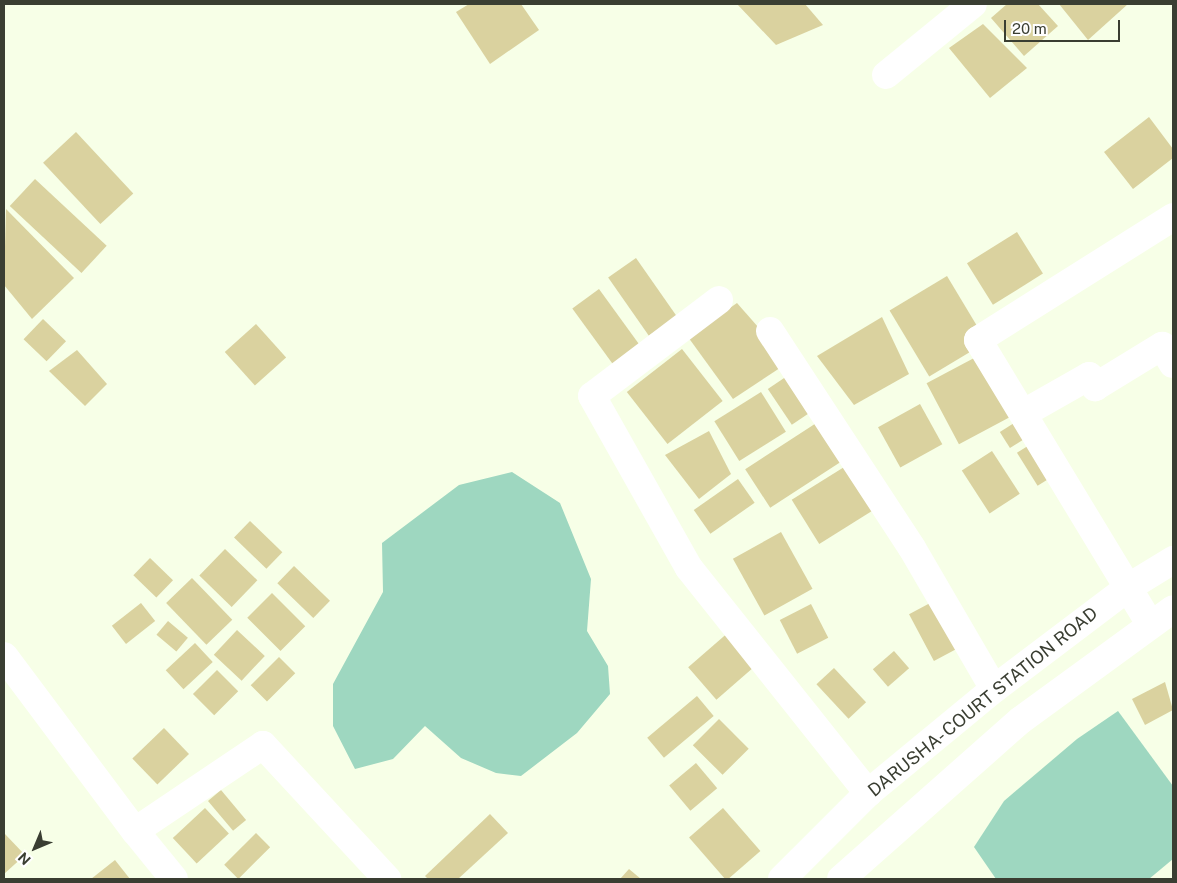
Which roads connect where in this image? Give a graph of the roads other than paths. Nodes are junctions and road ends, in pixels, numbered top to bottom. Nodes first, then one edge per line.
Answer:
1 (973, 4) edge
2 (886, 75) dead end
3 (1173, 217) edge
4 (719, 300) dead end
5 (770, 331) dead end
6 (1173, 364) edge
7 (1024, 413) junction
8 (1173, 560) edge
9 (1129, 587) junction
10 (1173, 609) edge
11 (1150, 624) junction
12 (4, 656) edge
13 (994, 689) junction
14 (868, 793) junction
15 (134, 832) junction
16 (174, 879) edge
17 (387, 879) edge
18 (782, 879) edge
19 (841, 879) edge

1 - 2 street
3 - 7 street
4 - 14 street
5 - 13 street
6 - 7 street
7 - 9 street
8 - 9 street, DARUSHA- COURT STATION ROAD
9 - 11 street
9 - 13 street, DARUSHA- COURT STATION ROAD
10 - 11 street
11 - 19 street
12 - 15 street
13 - 14 street, DARUSHA- COURT STATION ROAD
14 - 18 street, DARUSHA- COURT STATION ROAD
15 - 16 street
15 - 17 street

